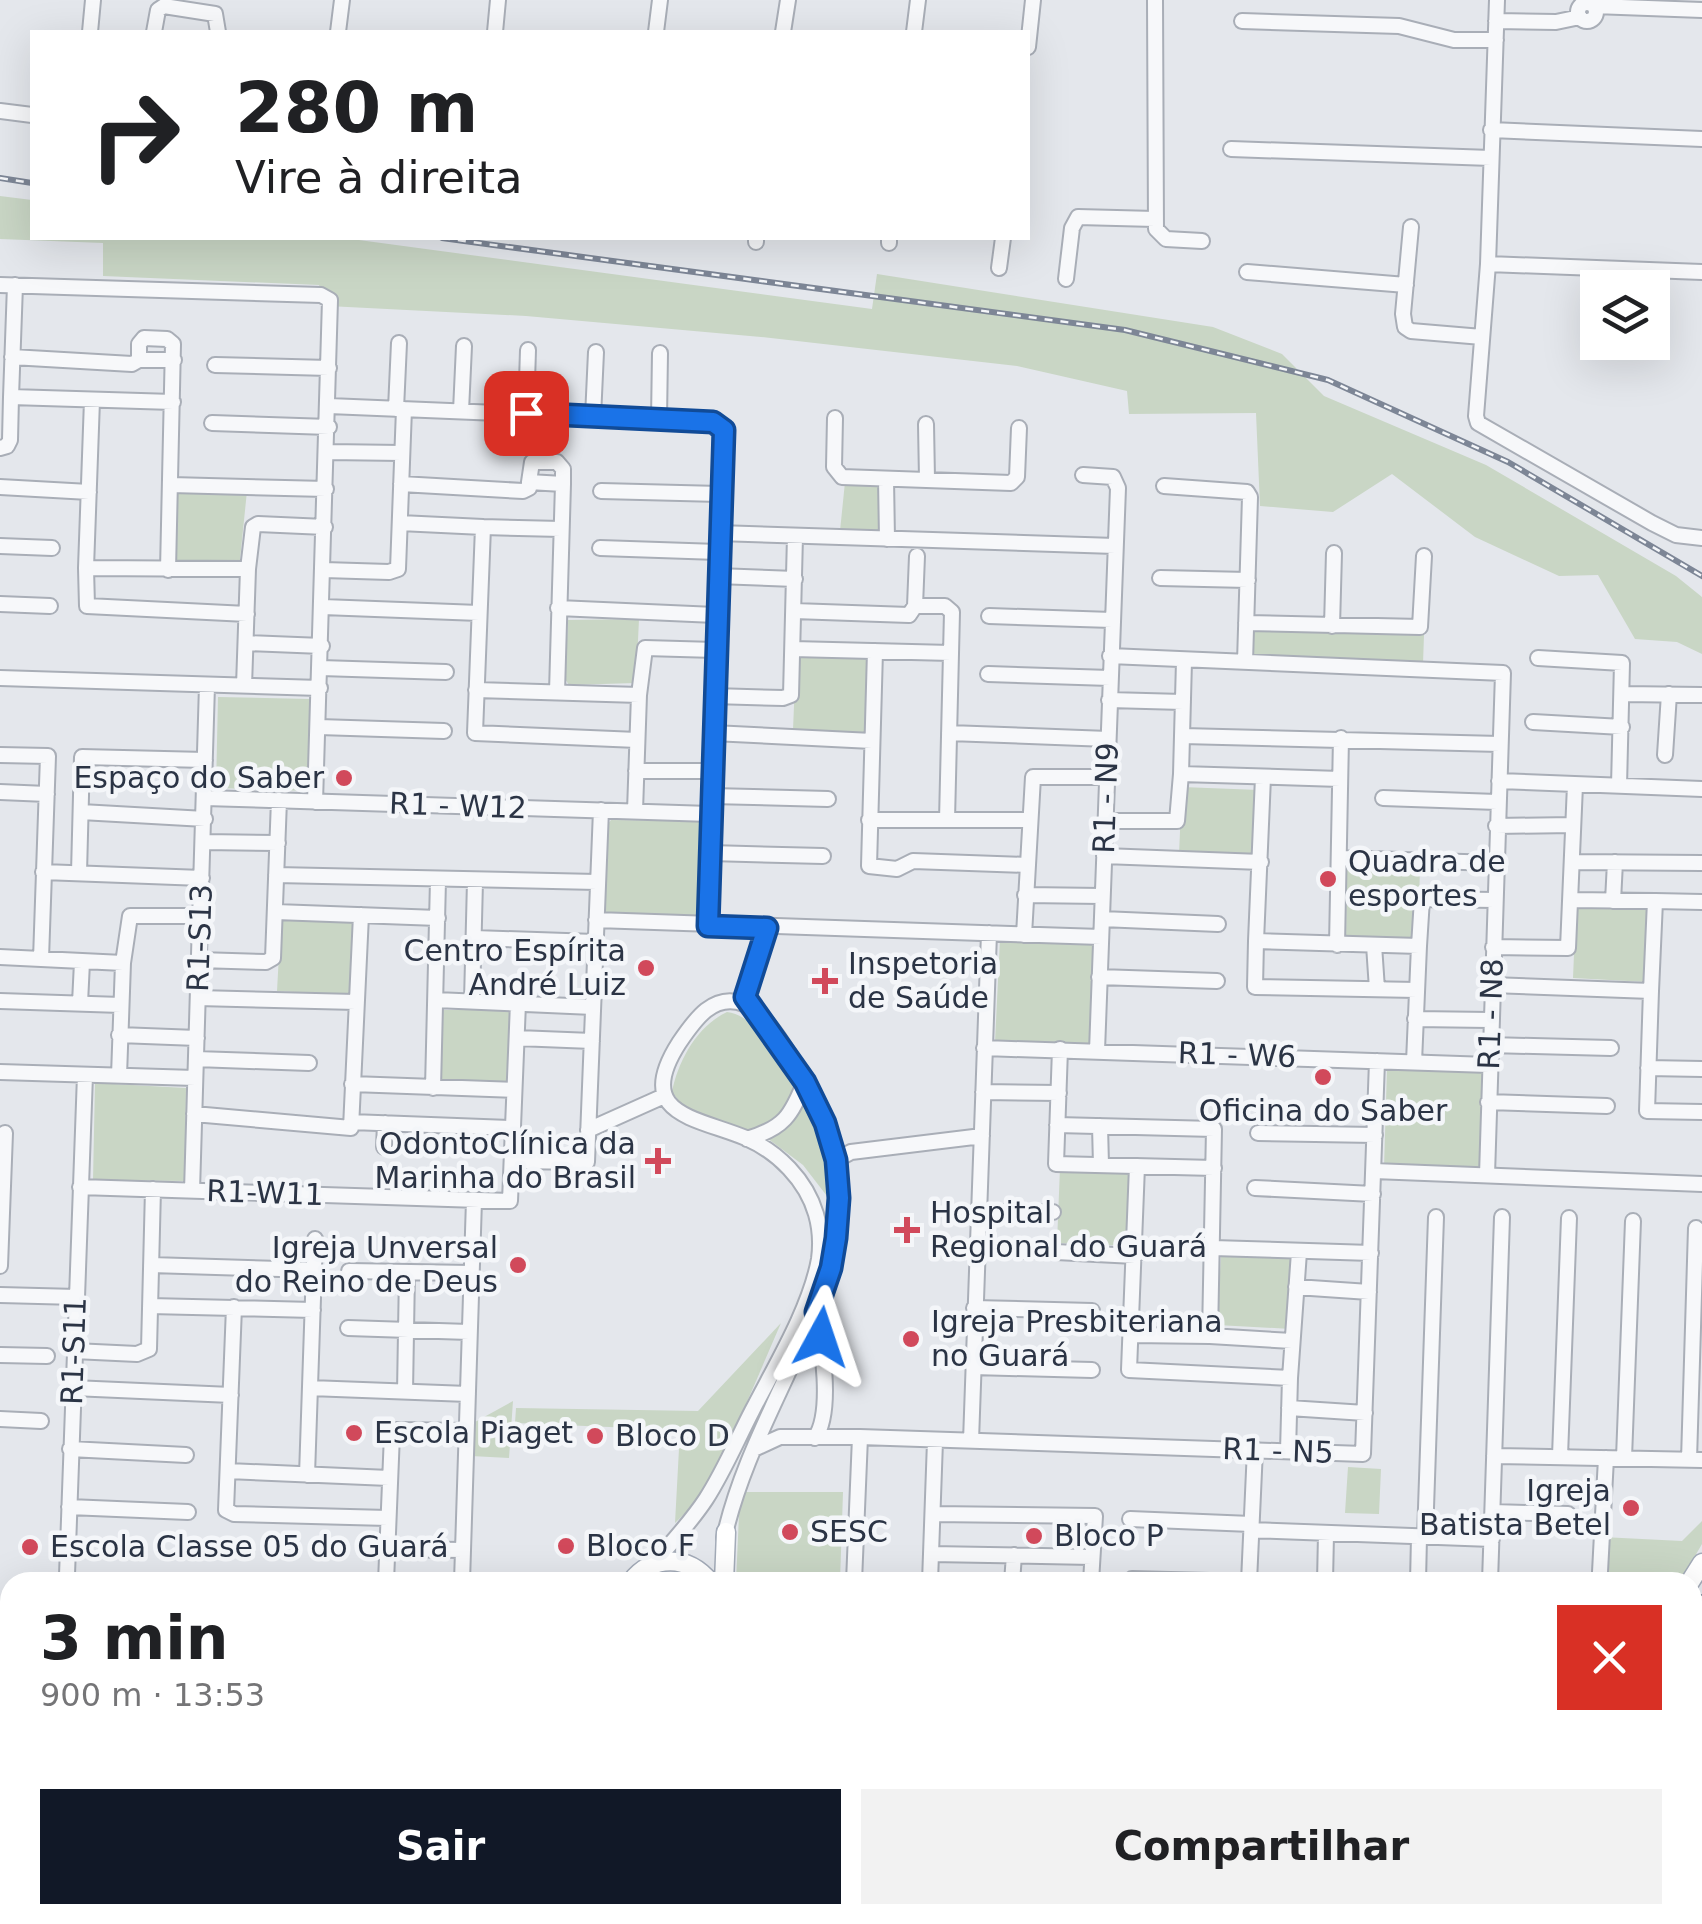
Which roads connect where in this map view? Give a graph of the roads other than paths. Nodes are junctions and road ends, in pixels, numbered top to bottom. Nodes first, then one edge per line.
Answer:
1 (102, 0) edge
2 (342, 0) edge
3 (498, 0) edge
4 (660, 0) edge
5 (788, 0) edge
6 (918, 0) edge
7 (1033, 0) edge
8 (1155, 0) edge
9 (1497, 0) edge
10 (192, 5) edge
11 (1702, 10) edge
12 (1242, 21) dead end
13 (1496, 21) junction
14 (91, 30) edge
15 (154, 30) edge
16 (218, 30) edge
17 (338, 30) edge
18 (495, 30) edge
19 (656, 30) edge
20 (783, 30) edge
21 (914, 30) edge
22 (1030, 30) edge
23 (1496, 40) junction
24 (0, 111) edge
25 (30, 115) edge
26 (1491, 130) junction
27 (1702, 139) edge
28 (1231, 149) dead end
29 (1491, 158) junction
30 (1155, 224) junction
31 (1411, 228) dead end
32 (1003, 240) edge
33 (1202, 241) dead end
34 (1488, 264) junction
35 (999, 268) dead end
36 (1247, 272) dead end
37 (1702, 272) edge
38 (1066, 279) dead end
39 (8, 285) edge
40 (1406, 285) junction
41 (7, 326) edge
42 (1482, 337) junction
43 (399, 344) dead end
44 (464, 346) dead end
45 (528, 350) dead end
46 (596, 352) dead end
47 (660, 353) dead end
48 (12, 357) junction
49 (215, 365) dead end
50 (329, 368) junction
51 (11, 398) junction
52 (92, 400) junction
53 (172, 402) junction
54 (329, 406) junction
55 (400, 409) junction
56 (462, 411) junction
57 (526, 413) junction
58 (593, 416) junction
59 (835, 418) dead end
60 (659, 419) junction
61 (212, 423) dead end
62 (926, 424) dead end
63 (328, 427) junction
64 (1019, 428) dead end
65 (0, 448) edge
66 (328, 452) junction
67 (402, 453) junction
68 (1082, 475) dead end
69 (886, 479) junction
70 (927, 479) junction
71 (530, 482) junction
72 (402, 484) junction
73 (562, 484) junction
74 (171, 485) junction
75 (0, 486) edge
76 (1164, 486) dead end
77 (326, 489) junction
78 (602, 491) dead end
79 (88, 492) junction
80 (720, 494) junction
81 (400, 524) junction
82 (483, 526) junction
83 (325, 527) junction
84 (561, 529) junction
85 (718, 533) junction
86 (795, 536) junction
87 (886, 538) junction
88 (1702, 538) edge
89 (0, 546) edge
90 (1115, 546) junction
91 (52, 548) dead end
92 (600, 548) dead end
93 (718, 552) junction
94 (1334, 553) dead end
95 (917, 556) dead end
96 (1424, 556) dead end
97 (86, 568) junction
98 (248, 569) junction
99 (168, 570) junction
100 (324, 570) junction
101 (717, 576) junction
102 (795, 578) junction
103 (1160, 578) dead end
104 (1248, 580) junction
105 (0, 604) edge
106 (50, 606) dead end
107 (915, 606) junction
108 (323, 607) junction
109 (558, 608) junction
110 (794, 612) junction
111 (247, 614) junction
112 (479, 614) junction
113 (716, 615) junction
114 (989, 616) dead end
115 (1112, 620) junction
116 (1246, 623) junction
117 (1332, 626) junction
118 (246, 643) junction
119 (322, 646) junction
120 (794, 649) junction
121 (715, 650) junction
122 (875, 651) junction
123 (952, 653) junction
124 (1110, 656) junction
125 (1538, 658) dead end
126 (1184, 660) junction
127 (1245, 662) junction
128 (321, 668) junction
129 (446, 672) dead end
130 (988, 674) dead end
131 (0, 678) edge
132 (1110, 678) junction
133 (207, 685) junction
134 (244, 686) junction
135 (320, 688) junction
136 (476, 690) junction
137 (557, 692) junction
138 (1624, 694) junction
139 (1668, 694) junction
140 (1702, 694) edge
141 (639, 696) junction
142 (714, 696) junction
143 (1109, 700) junction
144 (1183, 702) junction
145 (1533, 722) dead end
146 (319, 727) junction
147 (1622, 727) junction
148 (444, 731) dead end
149 (712, 733) junction
150 (949, 733) junction
151 (1182, 736) junction
152 (1108, 738) junction
153 (1341, 738) junction
154 (637, 740) junction
155 (872, 740) junction
156 (1500, 744) junction
157 (0, 755) edge
158 (1665, 755) dead end
159 (206, 760) junction
160 (636, 771) junction
161 (712, 771) junction
162 (1181, 774) junction
163 (1106, 777) junction
164 (1263, 777) junction
165 (1340, 779) junction
166 (1499, 781) junction
167 (1575, 785) junction
168 (1618, 786) junction
169 (1702, 789) edge
170 (0, 792) edge
171 (47, 794) junction
172 (710, 796) junction
173 (205, 798) junction
174 (1382, 798) dead end
175 (828, 799) dead end
176 (279, 800) junction
177 (315, 802) junction
178 (1498, 802) junction
179 (600, 810) junction
180 (635, 811) junction
181 (81, 812) junction
182 (710, 814) junction
183 (204, 819) junction
184 (869, 820) junction
185 (947, 820) junction
186 (1029, 820) junction
187 (1104, 820) junction
188 (1573, 825) junction
189 (1496, 826) junction
190 (204, 842) junction
191 (278, 843) junction
192 (710, 853) junction
193 (824, 856) dead end
194 (1104, 856) junction
195 (1339, 858) junction
196 (1261, 862) junction
197 (1496, 862) junction
198 (1572, 862) junction
199 (1615, 862) junction
200 (1702, 864) edge
201 (1027, 865) junction
202 (44, 872) junction
203 (79, 873) junction
204 (276, 875) junction
205 (202, 878) junction
206 (438, 880) junction
207 (474, 880) junction
208 (597, 882) junction
209 (1025, 895) junction
210 (1102, 896) junction
211 (1494, 900) junction
212 (1570, 900) junction
213 (1613, 900) junction
214 (1655, 901) junction
215 (1702, 902) edge
216 (276, 912) junction
217 (201, 916) junction
218 (362, 916) junction
219 (438, 918) junction
220 (1102, 919) junction
221 (596, 920) junction
222 (1218, 924) dead end
223 (708, 926) junction
224 (763, 928) junction
225 (989, 933) junction
226 (1024, 935) junction
227 (1101, 937) junction
228 (474, 938) junction
229 (1256, 941) junction
230 (595, 942) junction
231 (1337, 945) junction
232 (1374, 946) junction
233 (1419, 946) junction
234 (1494, 947) junction
235 (0, 957) edge
236 (41, 959) junction
237 (200, 960) junction
238 (82, 962) junction
239 (123, 963) junction
240 (1099, 977) junction
241 (1217, 981) dead end
242 (1491, 985) junction
243 (1377, 989) junction
244 (1417, 990) junction
245 (1651, 992) junction
246 (198, 998) junction
247 (436, 1000) junction
248 (728, 1000) junction
249 (0, 1001) edge
250 (472, 1001) junction
251 (356, 1002) junction
252 (80, 1003) junction
253 (518, 1003) junction
254 (121, 1004) junction
255 (592, 1007) junction
256 (751, 1008) junction
257 (1416, 1019) junction
258 (1490, 1020) junction
259 (119, 1034) junction
260 (197, 1038) junction
261 (517, 1038) junction
262 (592, 1040) junction
263 (1490, 1045) junction
264 (984, 1048) junction
265 (1611, 1048) dead end
266 (1060, 1050) junction
267 (1097, 1051) junction
268 (196, 1059) junction
269 (1377, 1061) junction
270 (1414, 1062) junction
271 (308, 1063) dead end
272 (1489, 1065) junction
273 (1648, 1068) junction
274 (1702, 1069) edge
275 (0, 1072) edge
276 (85, 1075) junction
277 (118, 1076) junction
278 (195, 1078) junction
279 (805, 1082) junction
280 (352, 1084) junction
281 (433, 1088) junction
282 (514, 1090) junction
283 (983, 1092) junction
284 (1059, 1094) junction
285 (664, 1096) junction
286 (1488, 1102) junction
287 (1607, 1106) dead end
288 (1702, 1112) edge
289 (194, 1114) junction
290 (351, 1122) junction
291 (385, 1123) junction
292 (1058, 1124) junction
293 (1100, 1126) junction
294 (513, 1128) junction
295 (588, 1130) junction
296 (1258, 1132) dead end
297 (5, 1133) dead end
298 (1375, 1135) junction
299 (982, 1136) junction
300 (747, 1139) junction
301 (384, 1147) dead end
302 (834, 1152) junction
303 (512, 1161) junction
304 (1100, 1166) junction
305 (1137, 1166) junction
306 (1214, 1168) junction
307 (1374, 1171) junction
308 (1487, 1175) junction
309 (1702, 1184) edge
310 (80, 1187) junction
311 (1255, 1188) dead end
312 (153, 1190) junction
313 (192, 1191) junction
314 (1373, 1194) junction
315 (474, 1200) junction
316 (978, 1212) junction
317 (1052, 1212) dead end
318 (1436, 1217) dead end
319 (1502, 1217) dead end
320 (1569, 1218) dead end
321 (1633, 1220) dead end
322 (1696, 1228) dead end
323 (316, 1239) dead end
324 (976, 1248) junction
325 (1213, 1248) junction
326 (1299, 1252) junction
327 (1371, 1253) junction
328 (1135, 1256) junction
329 (152, 1265) junction
330 (0, 1266) edge
331 (315, 1270) junction
332 (349, 1271) dead end
333 (407, 1272) junction
334 (470, 1273) junction
335 (1296, 1287) junction
336 (1370, 1292) junction
337 (0, 1295) edge
338 (77, 1297) junction
339 (150, 1306) junction
340 (234, 1307) junction
341 (974, 1308) junction
342 (313, 1310) junction
343 (816, 1312) junction
344 (1092, 1312) dead end
345 (348, 1328) dead end
346 (406, 1330) junction
347 (469, 1332) junction
348 (1132, 1335) junction
349 (1210, 1336) junction
350 (1292, 1342) junction
351 (74, 1351) junction
352 (0, 1356) edge
353 (47, 1356) dead end
354 (973, 1367) junction
355 (1092, 1370) dead end
356 (1290, 1378) junction
357 (72, 1388) junction
358 (310, 1388) junction
359 (404, 1392) junction
360 (468, 1394) junction
361 (231, 1395) junction
362 (1289, 1408) junction
363 (1365, 1412) junction
364 (0, 1419) edge
365 (41, 1421) dead end
366 (466, 1431) junction
367 (822, 1435) junction
368 (860, 1437) junction
369 (935, 1441) junction
370 (972, 1442) junction
371 (70, 1448) junction
372 (752, 1450) junction
373 (1255, 1450) junction
374 (1288, 1452) junction
375 (186, 1455) dead end
376 (1494, 1456) junction
377 (1560, 1456) junction
378 (1606, 1458) junction
379 (1624, 1458) junction
380 (1696, 1460) edge
381 (228, 1471) junction
382 (307, 1474) junction
383 (389, 1478) junction
384 (70, 1507) junction
385 (188, 1512) dead end
386 (1493, 1512) junction
387 (933, 1514) junction
388 (1568, 1514) dead end
389 (388, 1518) junction
390 (1130, 1519) dead end
391 (1251, 1527) junction
392 (726, 1532) joint
393 (1326, 1534) junction
394 (1422, 1537) junction
395 (1492, 1540) junction
396 (386, 1549) junction
397 (463, 1550) junction
398 (931, 1554) junction
399 (1014, 1555) junction
400 (1092, 1557) junction
401 (67, 1572) edge
402 (386, 1572) edge
403 (462, 1572) edge
404 (642, 1572) edge
405 (643, 1572) edge
406 (702, 1572) edge
407 (722, 1572) edge
408 (854, 1572) edge
409 (930, 1572) edge
410 (1013, 1572) edge
411 (1091, 1572) edge
412 (1249, 1572) edge
413 (1325, 1572) edge
414 (1419, 1572) edge
415 (1490, 1572) edge
416 (1600, 1572) dead end
417 (1350, 1924) edge
418 (1361, 1924) edge

1 - 14 street
2 - 17 street
3 - 18 street
4 - 19 street
5 - 20 street
6 - 21 street
7 - 22 street
8 - 30 street
9 - 13 street
10 - 15 street
10 - 16 street
11 - 13 street
12 - 23 street
13 - 23 street
23 - 26 street
24 - 25 street
26 - 27 street
26 - 29 street
28 - 29 street
29 - 34 street
30 - 33 street
30 - 38 street
31 - 40 street
32 - 35 street
34 - 37 street
34 - 42 street
36 - 40 street
39 - 41 street
39 - 50 street
40 - 42 street
41 - 48 street
42 - 88 street
43 - 55 street
44 - 56 street
45 - 57 street
46 - 58 street
47 - 60 street
48 - 51 street
48 - 53 street
49 - 50 street
50 - 54 street
51 - 52 street
51 - 65 street
52 - 53 street
52 - 79 street
53 - 74 street
54 - 55 street
54 - 63 street
55 - 56 street
55 - 67 street
56 - 57 street
57 - 58 street
58 - 60 street
59 - 69 street
60 - 80 street
61 - 63 street
62 - 70 street
63 - 66 street
64 - 70 street
66 - 67 street
66 - 77 street
67 - 72 street
68 - 90 street, R1 - N9
69 - 70 street
69 - 87 street
71 - 72 street
71 - 73 street
71 - 73 street
72 - 81 street
73 - 84 street
74 - 77 street
74 - 99 street
75 - 79 street
76 - 104 street
77 - 83 street
78 - 80 street
79 - 97 street
80 - 85 street
81 - 82 street
81 - 100 street
82 - 84 street
82 - 112 street
83 - 98 street
83 - 100 street
84 - 109 street
85 - 86 street
85 - 93 street
86 - 87 street
86 - 102 street
87 - 90 street
89 - 91 street
90 - 115 street, R1 - N9
92 - 93 street
93 - 101 street
94 - 117 street
95 - 107 street
96 - 117 street
97 - 99 street
97 - 111 street
98 - 99 street
98 - 111 street
100 - 108 street
101 - 102 street
101 - 113 street
102 - 110 street
103 - 104 street
104 - 116 street
105 - 106 street
107 - 110 street
107 - 123 street
108 - 112 street
108 - 119 street
109 - 113 street
109 - 137 street
110 - 120 street
111 - 118 street
112 - 136 street
113 - 121 street
114 - 115 street
115 - 124 street, R1 - N9
116 - 117 street
116 - 127 street
118 - 119 street
118 - 134 street
119 - 128 street
120 - 122 street
120 - 142 street
121 - 141 street
121 - 142 street
122 - 123 street
122 - 155 street
123 - 150 street
124 - 126 street
124 - 132 street, R1 - N9
125 - 138 street
126 - 127 street
126 - 144 street
127 - 156 street, R1 - N8
128 - 129 street
128 - 135 street
130 - 132 street
131 - 133 street
132 - 143 street, R1 - N9
133 - 134 street
133 - 159 street, R1-S13
134 - 135 street
135 - 146 street
136 - 137 street
136 - 154 street
137 - 141 street
138 - 139 street
138 - 147 street
139 - 140 street
139 - 158 street
141 - 154 street
142 - 149 street
143 - 144 street
143 - 152 street, R1 - N9
144 - 151 street
145 - 147 street
146 - 148 street
146 - 177 street
147 - 168 street
149 - 155 street
149 - 161 street
150 - 152 street
150 - 185 street
151 - 153 street
151 - 162 street
152 - 163 street, R1 - N9
153 - 156 street
153 - 165 street
154 - 160 street
155 - 184 street
156 - 166 street, R1 - N8
157 - 171 street
159 - 173 street, R1-S13
159 - 181 street
160 - 161 street
160 - 180 street
161 - 172 street
162 - 164 street
162 - 187 street
163 - 186 street
163 - 187 street, R1 - N9
164 - 165 street
164 - 196 street
165 - 195 street
166 - 167 street
166 - 178 street, R1 - N8
167 - 168 street
167 - 188 street
168 - 169 street
170 - 171 street
171 - 202 street
172 - 175 street
172 - 182 street
173 - 176 street, R1 - W12
173 - 183 street, R1-S13
174 - 178 street
176 - 177 street, R1 - W12
176 - 191 street
177 - 179 street, R1 - W12
178 - 189 street, R1 - N8
179 - 180 street, R1 - W12
179 - 208 street
180 - 182 street, R1 - W12
181 - 183 street
181 - 203 street
182 - 192 street
183 - 190 street, R1-S13
184 - 185 street
184 - 201 street
185 - 186 street
186 - 201 street
187 - 194 street, R1 - N9
188 - 189 street
188 - 198 street
189 - 197 street, R1 - N8
190 - 191 street
190 - 205 street, R1-S13
191 - 204 street
192 - 193 street
192 - 223 street
194 - 196 street
194 - 210 street, R1 - N9
195 - 197 street
195 - 231 street
196 - 229 street
197 - 211 street, R1 - N8
198 - 199 street
198 - 212 street
199 - 200 street
199 - 213 street
201 - 209 street
202 - 203 street
202 - 236 street
203 - 205 street
204 - 206 street
204 - 216 street
205 - 217 street, R1-S13
206 - 207 street
206 - 219 street
207 - 208 street
207 - 228 street
208 - 221 street
209 - 210 street
209 - 226 street
210 - 220 street, R1 - N9
211 - 233 street
211 - 234 street, R1 - N8
212 - 213 street
212 - 234 street
213 - 214 street
214 - 215 street
214 - 245 street
216 - 218 street
216 - 237 street
217 - 237 street, R1-S13
217 - 239 street
218 - 219 street
218 - 251 street
219 - 247 street
220 - 222 street
220 - 227 street, R1 - N9
221 - 223 street
221 - 230 street
223 - 224 street
224 - 225 street
224 - 248 street
224 - 256 street
225 - 226 street
225 - 264 street
226 - 227 street
227 - 240 street, R1 - N9
228 - 230 street
228 - 250 street
229 - 231 street
229 - 243 street
230 - 255 street
231 - 232 street
232 - 233 street
232 - 243 street
233 - 244 street
234 - 242 street, R1 - N8
235 - 236 street
236 - 238 street
237 - 246 street, R1-S13
238 - 239 street
238 - 252 street
239 - 254 street
240 - 241 street
240 - 267 street, R1 - N9
242 - 245 street
242 - 258 street, R1 - N8
243 - 244 street
244 - 257 street
245 - 273 street
246 - 251 street
246 - 260 street, R1-S13
247 - 250 street
247 - 281 street
248 - 256 street
248 - 285 street
249 - 252 street
250 - 253 street
251 - 280 street
252 - 254 street
253 - 255 street
253 - 261 street
254 - 259 street
255 - 262 street
256 - 279 street
257 - 258 street
257 - 270 street
258 - 263 street, R1 - N8
259 - 260 street
259 - 277 street
260 - 268 street, R1-S13
261 - 262 street
261 - 282 street
262 - 295 street
263 - 265 street
263 - 272 street, R1 - N8
264 - 266 street, R1 - W6
264 - 283 street
266 - 267 street, R1 - W6
266 - 284 street
267 - 269 street, R1 - W6
268 - 271 street
268 - 278 street, R1-S13
269 - 270 street, R1 - W6
269 - 298 street, R1 - N5
270 - 272 street, R1 - W6
272 - 286 street, R1 - N8
273 - 274 street
273 - 288 street
275 - 276 street
276 - 277 street
276 - 310 street, R1-S11
277 - 278 street
278 - 289 street, R1-S13
279 - 300 street
279 - 302 street
280 - 281 street
280 - 290 street
281 - 282 street
282 - 294 street
283 - 284 street
283 - 299 street
284 - 292 street
285 - 295 street
285 - 300 street
286 - 287 street
286 - 308 street, R1 - N8
289 - 290 street
289 - 313 street, R1-S13
290 - 291 street
291 - 294 street
291 - 301 street
292 - 293 street
292 - 304 street
293 - 304 street
293 - 306 street
294 - 303 street
295 - 303 street
296 - 298 street
297 - 330 street
298 - 307 street, R1 - N5
299 - 302 street
299 - 316 street
300 - 404 street
302 - 343 street
303 - 315 street, R1-W11
304 - 305 street
305 - 306 street
305 - 328 street
306 - 325 street
307 - 308 street
307 - 314 street, R1 - N5
308 - 309 street
310 - 312 street, R1-W11
310 - 338 street, R1-S11
311 - 314 street
312 - 313 street, R1-W11
312 - 329 street
313 - 315 street, R1-W11
314 - 327 street, R1 - N5
315 - 334 street
316 - 317 street
316 - 324 street
318 - 394 street
319 - 376 street
320 - 377 street
321 - 379 street
322 - 380 street
323 - 331 street
324 - 328 street
324 - 341 street
325 - 326 street
325 - 349 street
326 - 327 street
326 - 335 street
327 - 336 street, R1 - N5
328 - 348 street
329 - 331 street
329 - 339 street
331 - 342 street
332 - 333 street
333 - 334 street
333 - 346 street
334 - 347 street
335 - 336 street
335 - 350 street
336 - 363 street, R1 - N5
337 - 338 street
338 - 351 street, R1-S11
339 - 340 street
339 - 351 street
340 - 342 street
340 - 361 street
341 - 344 street
341 - 354 street
342 - 358 street
343 - 367 street
343 - 372 street
345 - 346 street
346 - 347 street
346 - 359 street
347 - 360 street
348 - 349 street
348 - 356 street
349 - 350 street
350 - 356 street
351 - 357 street, R1-S11
352 - 353 street
354 - 355 street
354 - 370 street
356 - 362 street
357 - 361 street
357 - 371 street, R1-S11
358 - 359 street
358 - 382 street
359 - 360 street
360 - 366 street
361 - 381 street
362 - 363 street
362 - 374 street
363 - 374 street, R1 - N5
364 - 365 street
366 - 383 street
366 - 397 street
367 - 368 street, R1 - N5
367 - 372 street, R1 - N5
368 - 369 street, R1 - N5
368 - 408 street
369 - 370 street, R1 - N5
369 - 387 street
370 - 373 street, R1 - N5
371 - 375 street
371 - 384 street, R1-S11
372 - 392 street
373 - 374 street, R1 - N5
373 - 391 street
376 - 377 street
376 - 386 street
377 - 378 street
378 - 379 street
378 - 416 street
379 - 380 street
381 - 382 street
381 - 389 street
382 - 383 street
383 - 389 street
384 - 385 street
384 - 401 street, R1-S11
386 - 388 street
386 - 395 street
387 - 398 street
387 - 400 street
389 - 396 street
390 - 391 street
391 - 393 street
391 - 412 street
392 - 407 main road
393 - 394 street
393 - 413 street
394 - 395 street
394 - 414 street
395 - 415 street
396 - 397 street
396 - 402 street
397 - 403 street
398 - 399 street
398 - 409 street
399 - 400 street
399 - 410 street
400 - 411 street
405 - 406 main road
417 - 418 street

